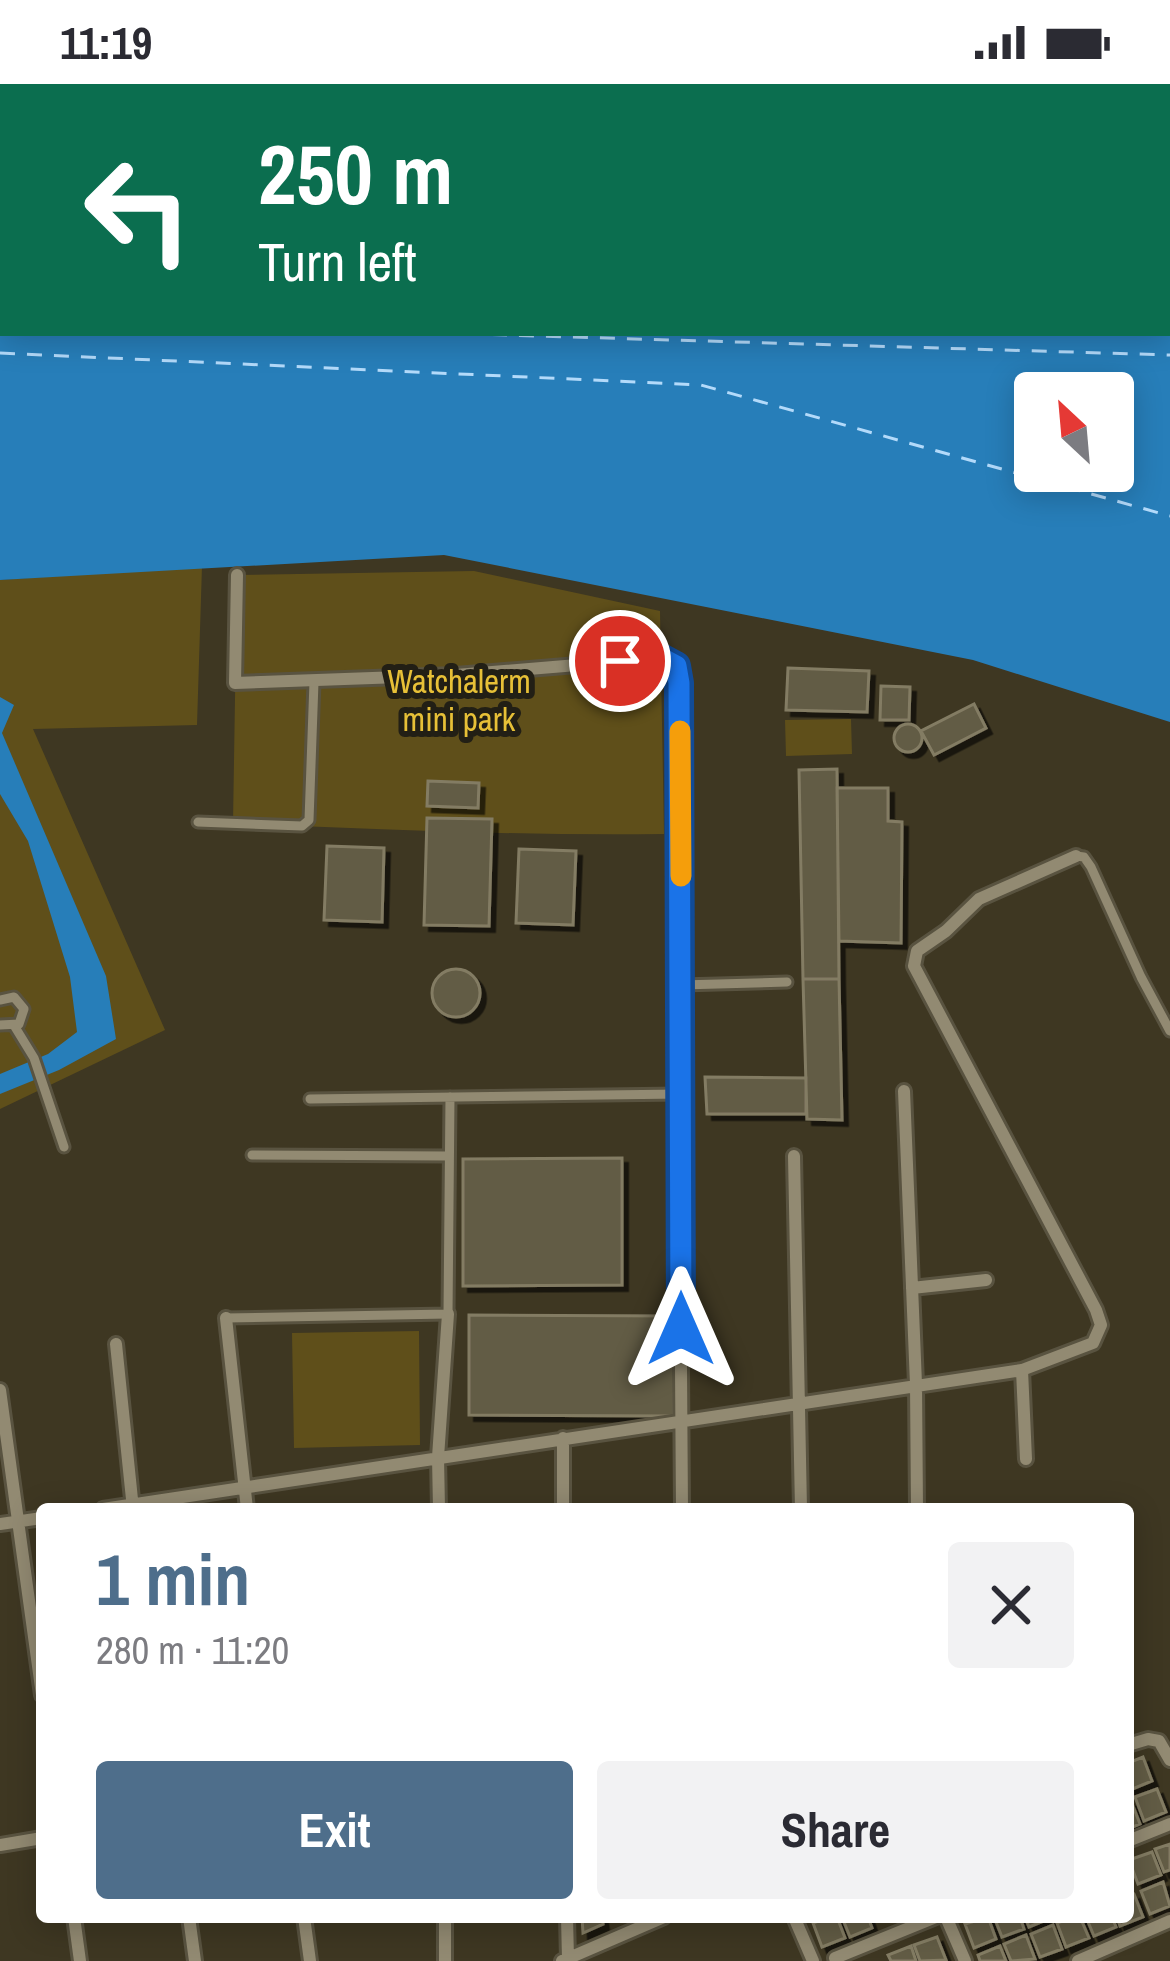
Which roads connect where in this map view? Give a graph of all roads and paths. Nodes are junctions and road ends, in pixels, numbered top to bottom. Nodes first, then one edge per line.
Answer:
1 (237, 575) dead end
2 (314, 682) junction
3 (198, 822) dead end
4 (1076, 856) joint
5 (787, 982) dead end
6 (681, 985) junction
7 (0, 1000) edge
8 (0, 1025) edge
9 (15, 1027) junction
10 (1170, 1031) edge
11 (904, 1091) dead end
12 (680, 1094) junction
13 (450, 1097) junction
14 (310, 1099) dead end
15 (64, 1147) dead end
16 (253, 1156) dead end
17 (449, 1156) junction
18 (794, 1156) dead end
19 (986, 1280) dead end
20 (912, 1288) junction
21 (448, 1314) junction
22 (226, 1318) joint
23 (116, 1344) dead end
24 (1022, 1370) junction
25 (916, 1384) junction
26 (0, 1390) edge
27 (799, 1403) junction
28 (682, 1423) junction
29 (562, 1438) junction
30 (438, 1457) junction
31 (1026, 1459) dead end
32 (244, 1487) junction
33 (133, 1503) edge
34 (155, 1503) edge
35 (246, 1503) edge
36 (439, 1503) edge
37 (563, 1503) edge
38 (682, 1503) edge
39 (801, 1503) edge
40 (917, 1503) edge
41 (36, 1519) edge
42 (17, 1522) junction
43 (0, 1524) edge
44 (36, 1653) edge
45 (1134, 1743) edge
46 (1170, 1760) edge
47 (1170, 1824) edge
48 (36, 1839) edge
49 (1134, 1839) edge
50 (0, 1845) edge
51 (1170, 1921) edge
52 (75, 1923) edge
53 (190, 1923) edge
54 (305, 1923) edge
55 (445, 1923) edge
56 (567, 1923) edge
57 (652, 1923) edge
58 (797, 1923) edge
59 (921, 1923) edge
60 (948, 1923) edge
61 (1112, 1947) junction
62 (585, 1957) edge
63 (835, 1958) edge
64 (565, 1960) edge
65 (80, 1961) edge
66 (195, 1961) edge
67 (310, 1961) edge
68 (445, 1961) edge
69 (814, 1961) edge
70 (964, 1961) edge
71 (1078, 1961) edge
72 (1119, 1961) edge

1 - 2 street
2 - 3 lane
2 - 6 street
4 - 10 lane
4 - 24 street
5 - 6 lane
6 - 12 street
7 - 9 lane
8 - 9 lane
9 - 15 lane
11 - 20 street
12 - 13 lane
12 - 28 street
13 - 14 lane
13 - 17 lane
16 - 17 lane
17 - 21 lane
18 - 27 street
19 - 20 street
20 - 25 street
21 - 22 lane
21 - 30 street
22 - 32 street
23 - 33 street
24 - 25 street
24 - 31 street
25 - 27 street
25 - 40 street
26 - 42 street
27 - 28 street
27 - 39 street
28 - 29 street
28 - 38 street
29 - 30 street
29 - 37 street
30 - 32 street
30 - 36 street
32 - 34 street
32 - 35 street
41 - 42 street
42 - 43 street
42 - 44 street
45 - 46 street
47 - 49 street
48 - 50 street
51 - 61 street
52 - 65 street
53 - 66 street
54 - 67 street
55 - 68 street
56 - 64 street
57 - 62 street
58 - 69 street
59 - 63 street
60 - 70 street
61 - 71 street
61 - 72 street
62 - 64 street

